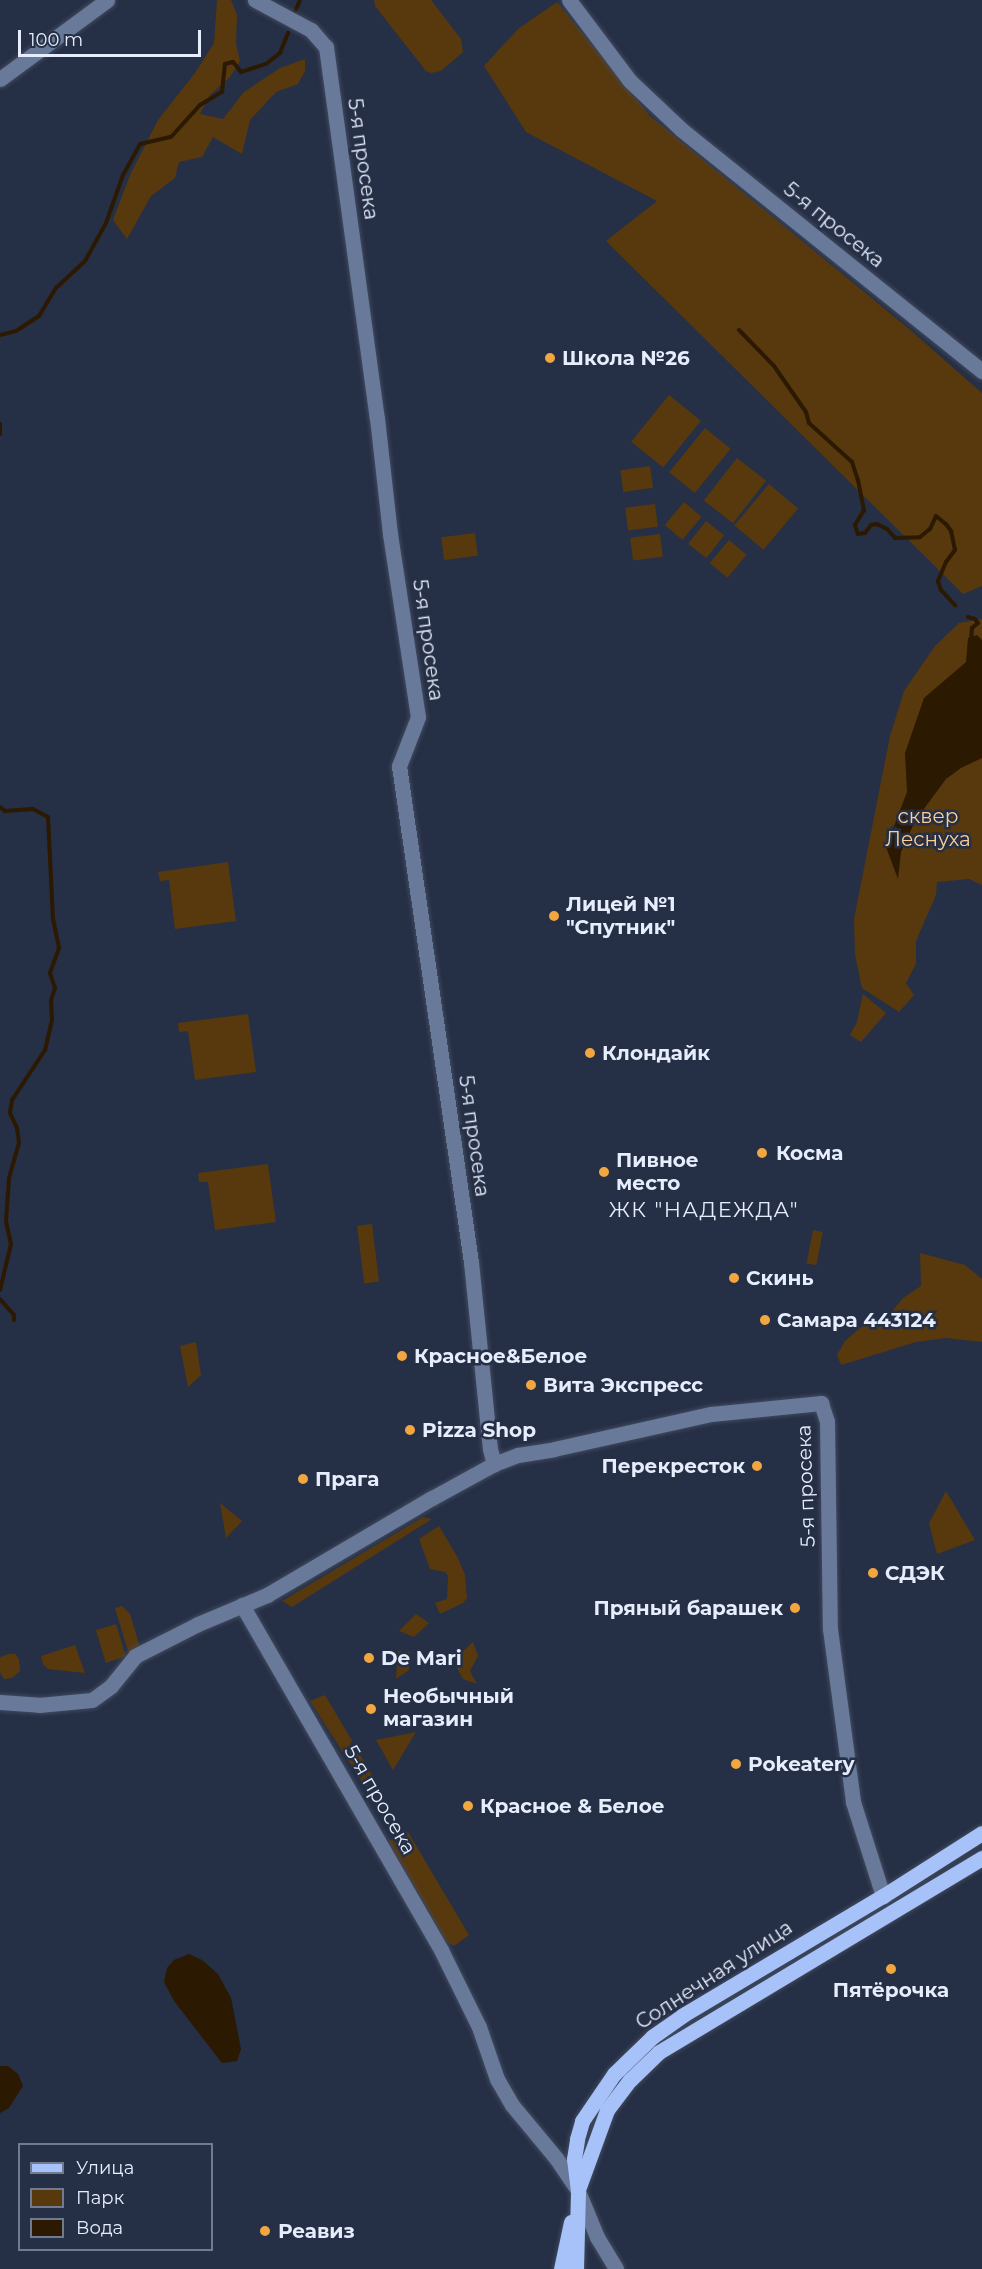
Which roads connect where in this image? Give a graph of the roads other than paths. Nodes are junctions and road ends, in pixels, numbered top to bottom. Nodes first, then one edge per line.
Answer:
1 (107, 0) edge
2 (255, 0) edge
3 (569, 0) edge
4 (0, 79) edge
5 (982, 371) edge
6 (494, 1464) junction
7 (242, 1605) junction
8 (0, 1702) edge
9 (982, 1833) edge
10 (982, 1858) edge
11 (883, 1896) junction
12 (578, 2191) junction
13 (561, 2269) edge
14 (576, 2269) edge
15 (616, 2269) edge

1 - 4 street
2 - 6 street, 5-я просека
3 - 5 street, 5-я просека
6 - 7 street, 5-я просека
6 - 11 street, 5-я просека
7 - 8 street
7 - 12 street, 5-я просека
9 - 11 main road, Солнечная улица
10 - 12 main road, Солнечная улица
11 - 12 main road, Солнечная улица
12 - 13 main road
12 - 14 main road
12 - 15 street, 5-я просека

